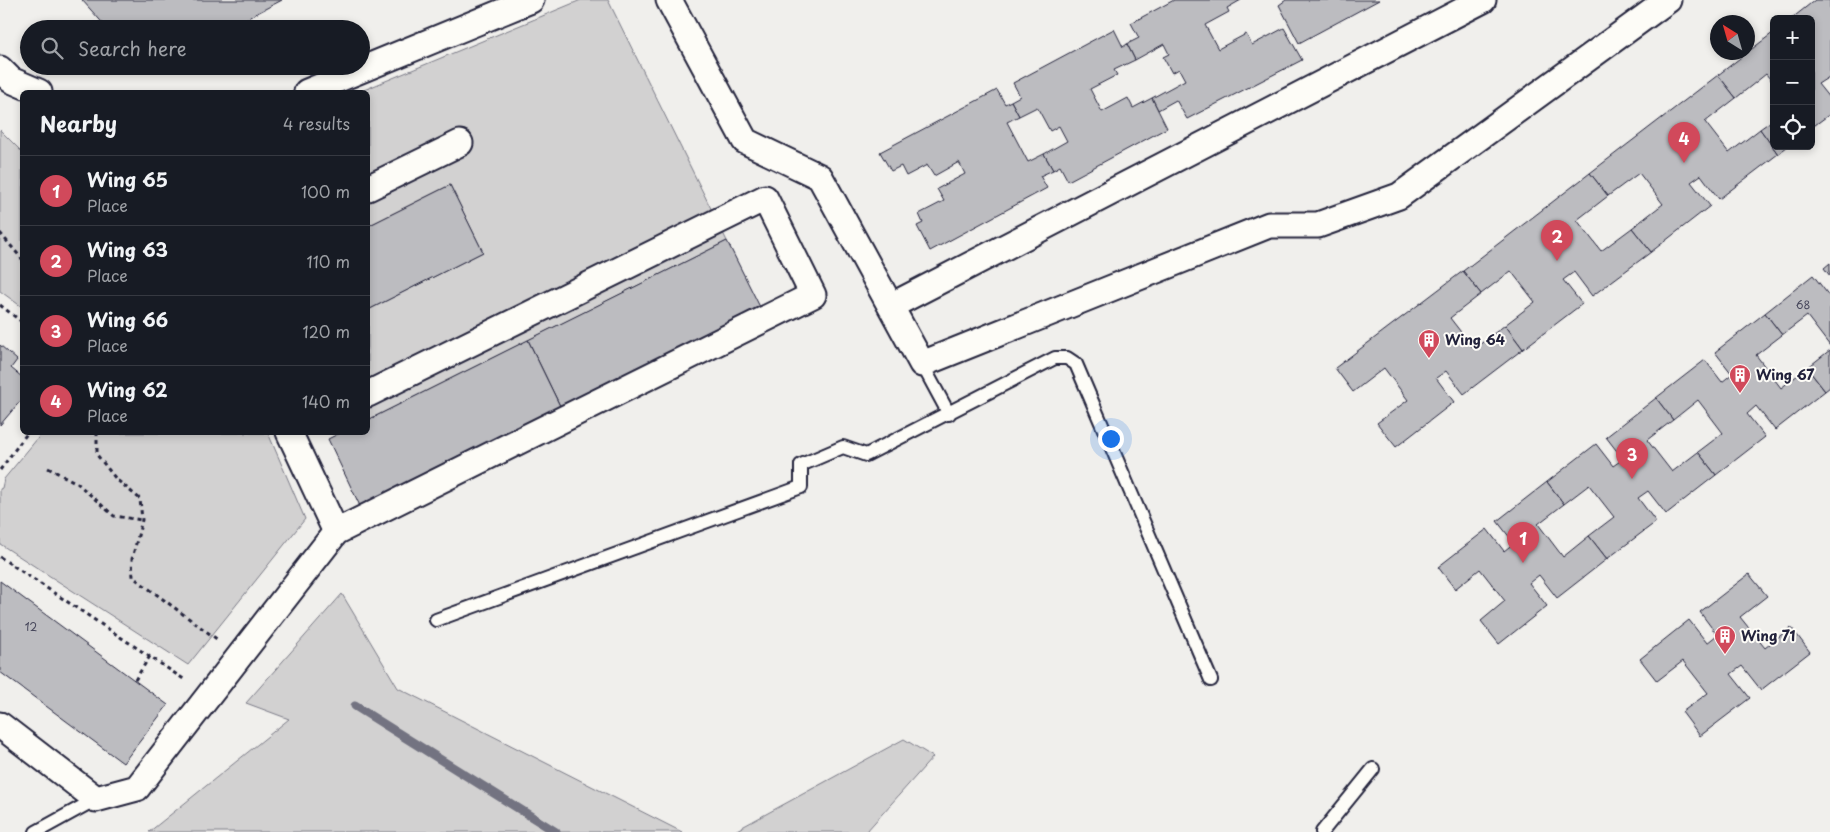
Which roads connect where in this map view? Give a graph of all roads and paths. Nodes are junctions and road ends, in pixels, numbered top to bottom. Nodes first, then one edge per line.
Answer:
1 (531, 0) edge
2 (669, 0) edge
3 (1483, 0) edge
4 (1668, 0) edge
5 (370, 66) edge
6 (0, 70) edge
7 (348, 75) edge
8 (35, 90) edge
9 (312, 90) edge
10 (460, 142) dead end
11 (370, 187) edge
12 (0, 234) edge
13 (20, 257) edge
14 (0, 305) edge
15 (891, 306) junction
16 (20, 320) edge
17 (922, 364) junction
18 (370, 393) edge
19 (949, 414) junction
20 (26, 435) edge
21 (97, 435) edge
22 (291, 435) edge
23 (48, 468) dead end
24 (0, 470) edge
25 (142, 520) junction
26 (336, 532) junction
27 (0, 557) edge
28 (436, 620) dead end
29 (240, 655) junction
30 (150, 656) junction
31 (135, 680) dead end
32 (1211, 680) dead end
33 (209, 696) junction
34 (0, 725) edge
35 (1373, 770) dead end
36 (96, 799) junction
37 (36, 832) edge
38 (1322, 832) edge

1 - 5 street
2 - 15 street
3 - 15 street
4 - 17 street
6 - 8 street
7 - 9 street
10 - 11 street
12 - 13 path
14 - 16 path
15 - 17 street
17 - 19 lane
18 - 26 street
19 - 28 lane
19 - 32 lane
20 - 24 path
21 - 25 path
22 - 26 street
23 - 25 path
25 - 29 path
26 - 29 street
27 - 30 path
29 - 33 street
30 - 31 path
30 - 33 path
33 - 36 street
34 - 36 street
35 - 38 lane
36 - 37 lane

